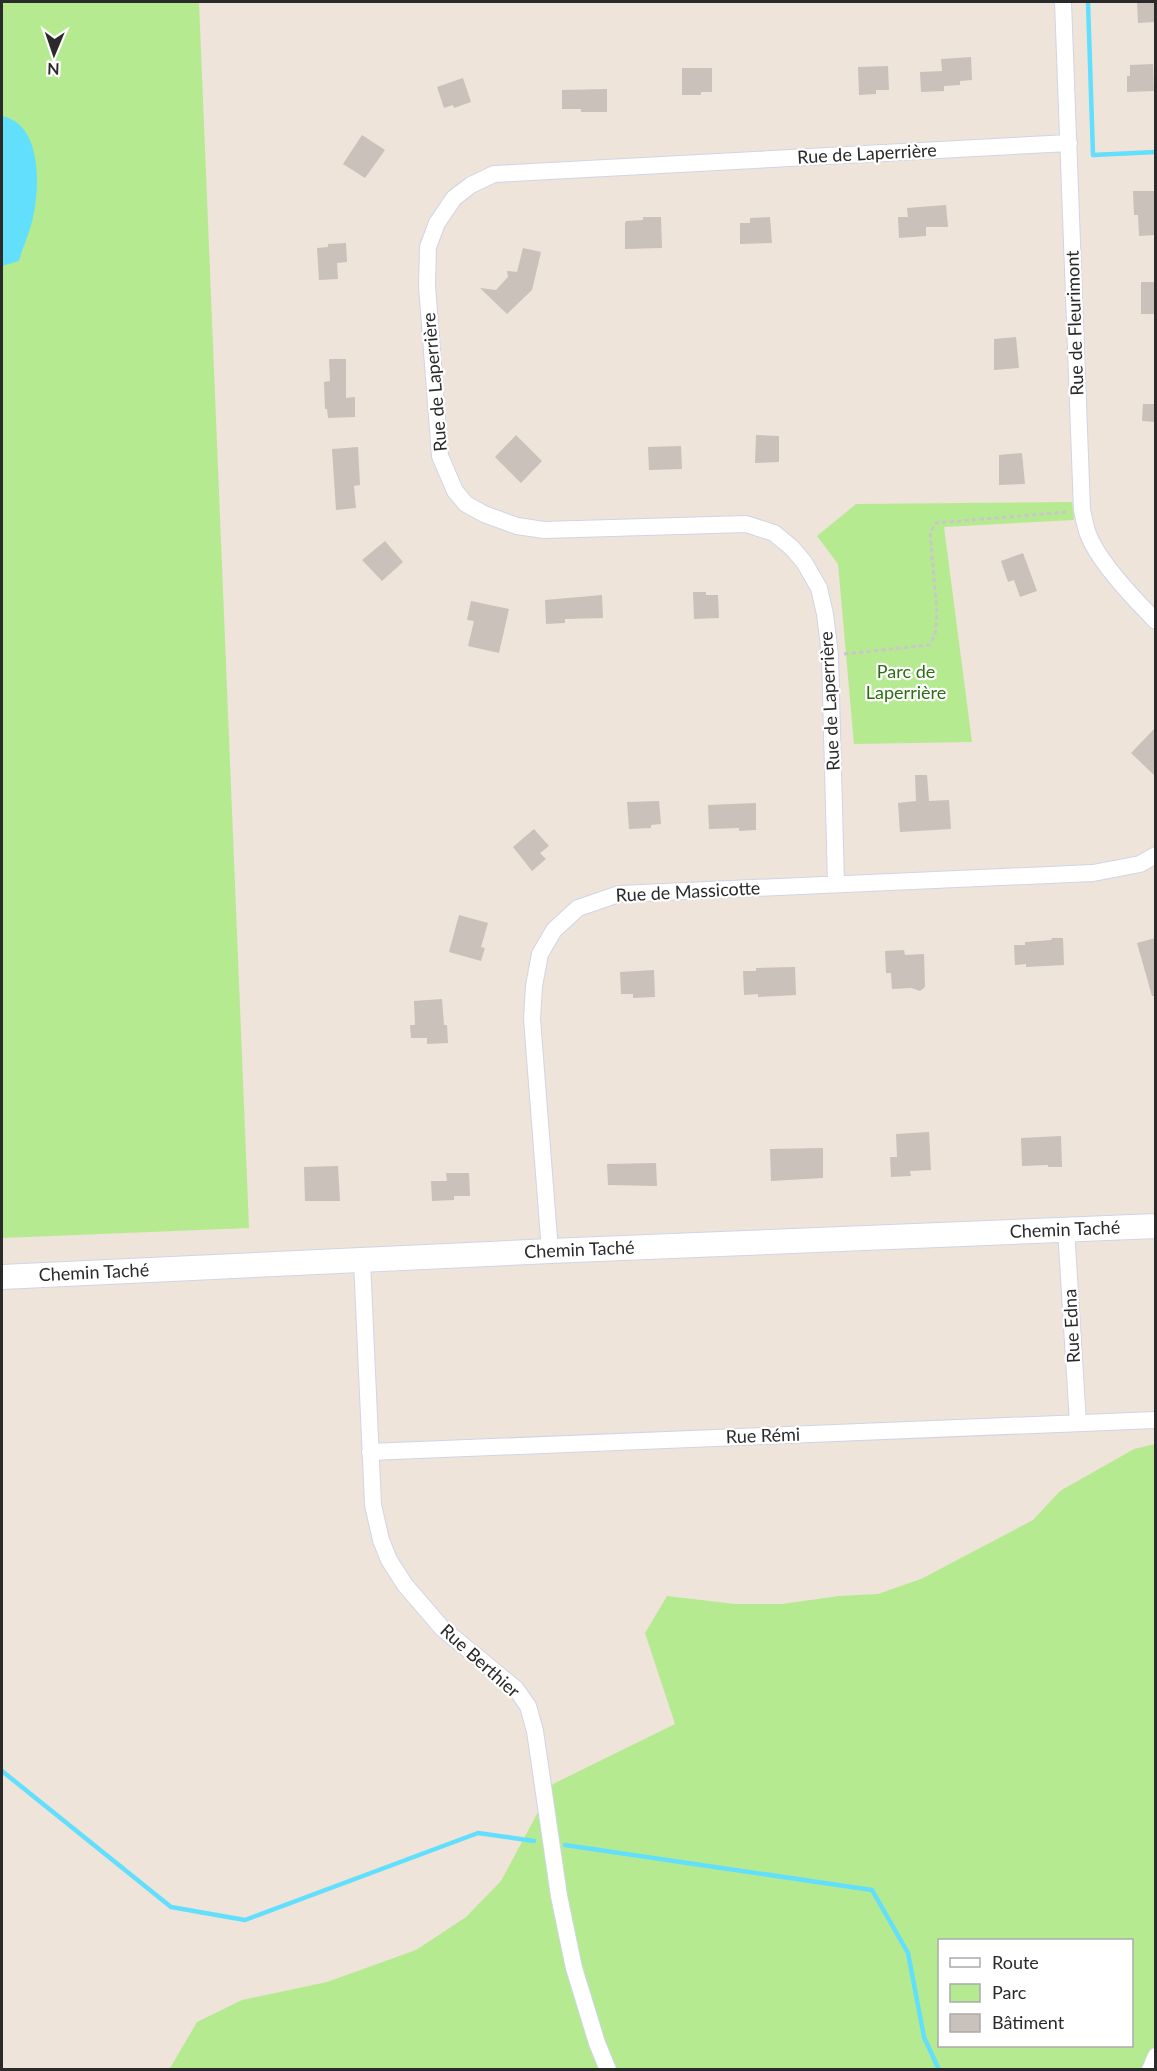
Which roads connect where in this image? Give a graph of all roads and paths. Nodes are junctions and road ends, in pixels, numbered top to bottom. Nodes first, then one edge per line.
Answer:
1 (1063, 2) edge
2 (1069, 143) junction
3 (1082, 510) junction
4 (1155, 621) edge
5 (830, 655) junction
6 (1155, 855) edge
7 (836, 884) junction
8 (1155, 1226) edge
9 (1066, 1229) junction
10 (550, 1251) junction
11 (362, 1261) junction
12 (2, 1277) edge
13 (1155, 1420) edge
14 (1078, 1423) junction
15 (370, 1452) junction
16 (1155, 2056) edge
17 (608, 2070) edge
18 (1150, 2070) edge

1 - 2 street, Rue de Fleurimont
2 - 3 street, Rue de Fleurimont
2 - 5 street, Rue de Laperrière
3 - 4 street, Rue de Fleurimont
3 - 5 path
5 - 7 street, Rue de Laperrière
6 - 7 street, Rue de Massicotte
7 - 10 street, Rue de Massicotte
8 - 9 street, Chemin Taché
9 - 10 street, Chemin Taché
9 - 14 street, Rue Edna
10 - 11 street, Chemin Taché
11 - 12 street, Chemin Taché
11 - 15 street, Rue Berthier
13 - 14 street, Rue Rémi
14 - 15 street, Rue Rémi
15 - 17 street, Rue Berthier
16 - 18 street

